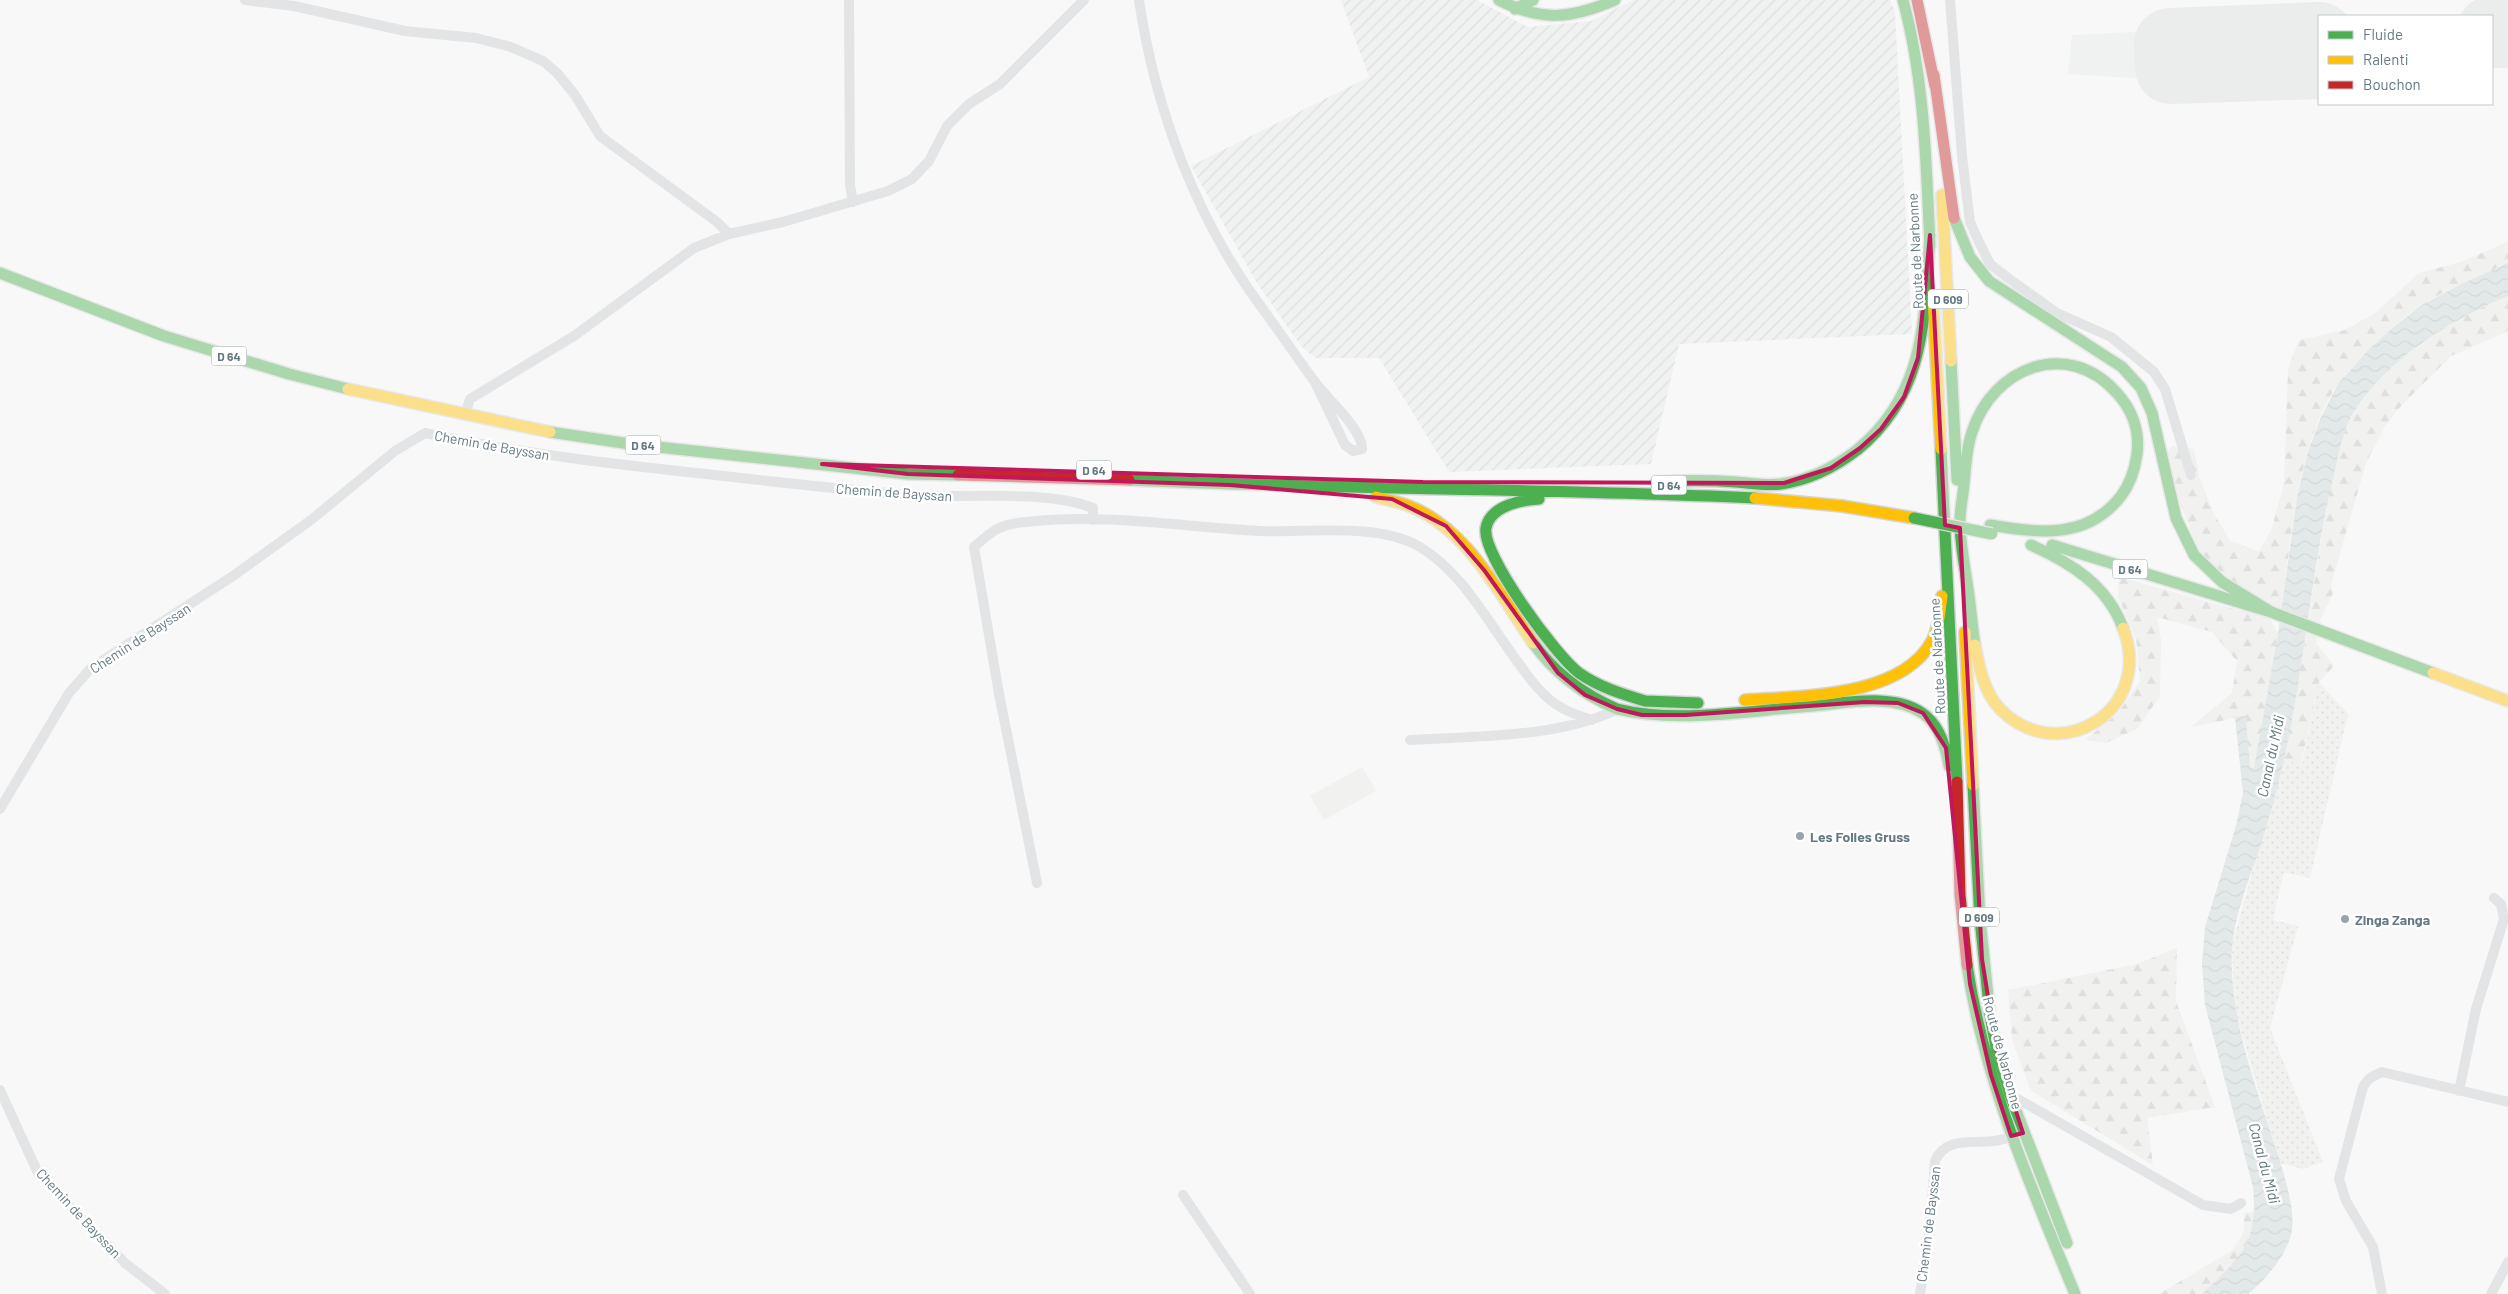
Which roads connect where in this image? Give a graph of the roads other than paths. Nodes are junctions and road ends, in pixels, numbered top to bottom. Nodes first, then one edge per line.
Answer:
1 (245, 0) edge
2 (849, 0) edge
3 (1084, 0) edge
4 (1139, 0) edge
5 (1499, 0) edge
6 (1533, 0) edge
7 (1615, 0) edge
8 (1903, 0) edge
9 (1917, 0) edge
10 (1950, 0) edge
11 (1515, 9) junction
12 (1934, 75) junction
13 (853, 202) junction
14 (729, 234) junction
15 (1930, 235) junction
16 (0, 273) edge
17 (1315, 382) junction
18 (465, 415) junction
19 (822, 464) junction
20 (2191, 475) dead end
21 (1631, 483) junction
22 (1230, 485) junction
23 (1690, 495) junction
24 (1914, 513) junction
25 (1093, 520) junction
26 (1959, 523) junction
27 (1991, 530) junction
28 (2023, 543) junction
29 (1947, 556) junction
30 (2271, 615) junction
31 (2326, 636) junction
32 (1609, 690) junction
33 (1645, 701) junction
34 (1733, 701) dead end
35 (2508, 701) edge
36 (1708, 702) dead end
37 (2508, 708) edge
38 (1617, 709) junction
39 (1592, 720) junction
40 (1410, 740) dead end
41 (0, 809) edge
42 (1961, 871) junction
43 (1037, 883) dead end
44 (2494, 898) dead end
45 (1991, 1075) junction
46 (0, 1090) edge
47 (2459, 1091) junction
48 (2010, 1095) junction
49 (2508, 1102) edge
50 (2023, 1133) junction
51 (2011, 1136) junction
52 (1183, 1195) dead end
53 (2241, 1203) dead end
54 (2508, 1262) edge
55 (165, 1294) edge
56 (1250, 1294) edge
57 (1920, 1294) edge
58 (2075, 1294) edge
59 (2087, 1294) edge
60 (2382, 1294) edge
61 (2491, 1294) edge

1 - 14 street
2 - 13 street
3 - 13 street
4 - 17 street
5 - 11 main road
6 - 11 main road
7 - 11 main road
8 - 15 main road, Route de Narbonne / D 609
9 - 12 main road, Route de Narbonne / D 609
10 - 20 street
12 - 26 main road, Route de Narbonne / D 609
12 - 30 main road
13 - 14 street
14 - 18 street
15 - 21 main road
15 - 29 main road, Route de Narbonne / D 609
16 - 18 main road, D 64
17 - 17 street
18 - 19 main road, D 64
19 - 21 main road, D 64
19 - 22 main road, D 64
21 - 24 main road, D 64
22 - 23 main road, D 64
22 - 38 main road
23 - 24 main road, D 64
23 - 32 main road
24 - 27 main road, D 64, bridge
25 - 39 street
25 - 41 street, Chemin de Bayssan
25 - 43 street
26 - 27 main road
26 - 28 main road
26 - 48 main road, Route de Narbonne / D 609
27 - 28 main road, D 64
27 - 30 main road, D 64
28 - 30 main road, D 64
29 - 34 main road
29 - 42 main road, Route de Narbonne / D 609
30 - 31 main road, D 64
31 - 35 main road, D 64
31 - 37 main road, D 64
32 - 33 main road
32 - 38 street
33 - 36 main road
33 - 38 street
38 - 39 street
38 - 42 main road
39 - 40 street
42 - 45 main road, Route de Narbonne / D 609
44 - 47 street
45 - 48 street
45 - 51 main road, Route de Narbonne / D 609
46 - 55 street, Chemin de Bayssan
47 - 49 street
47 - 60 street
48 - 50 main road, Route de Narbonne / D 609
48 - 53 street
50 - 51 street, Chemin de Bayssan
50 - 59 main road, Route de Narbonne / D 609
51 - 57 street, Chemin de Bayssan
51 - 58 main road, Route de Narbonne / D 609
52 - 56 street
54 - 61 street

